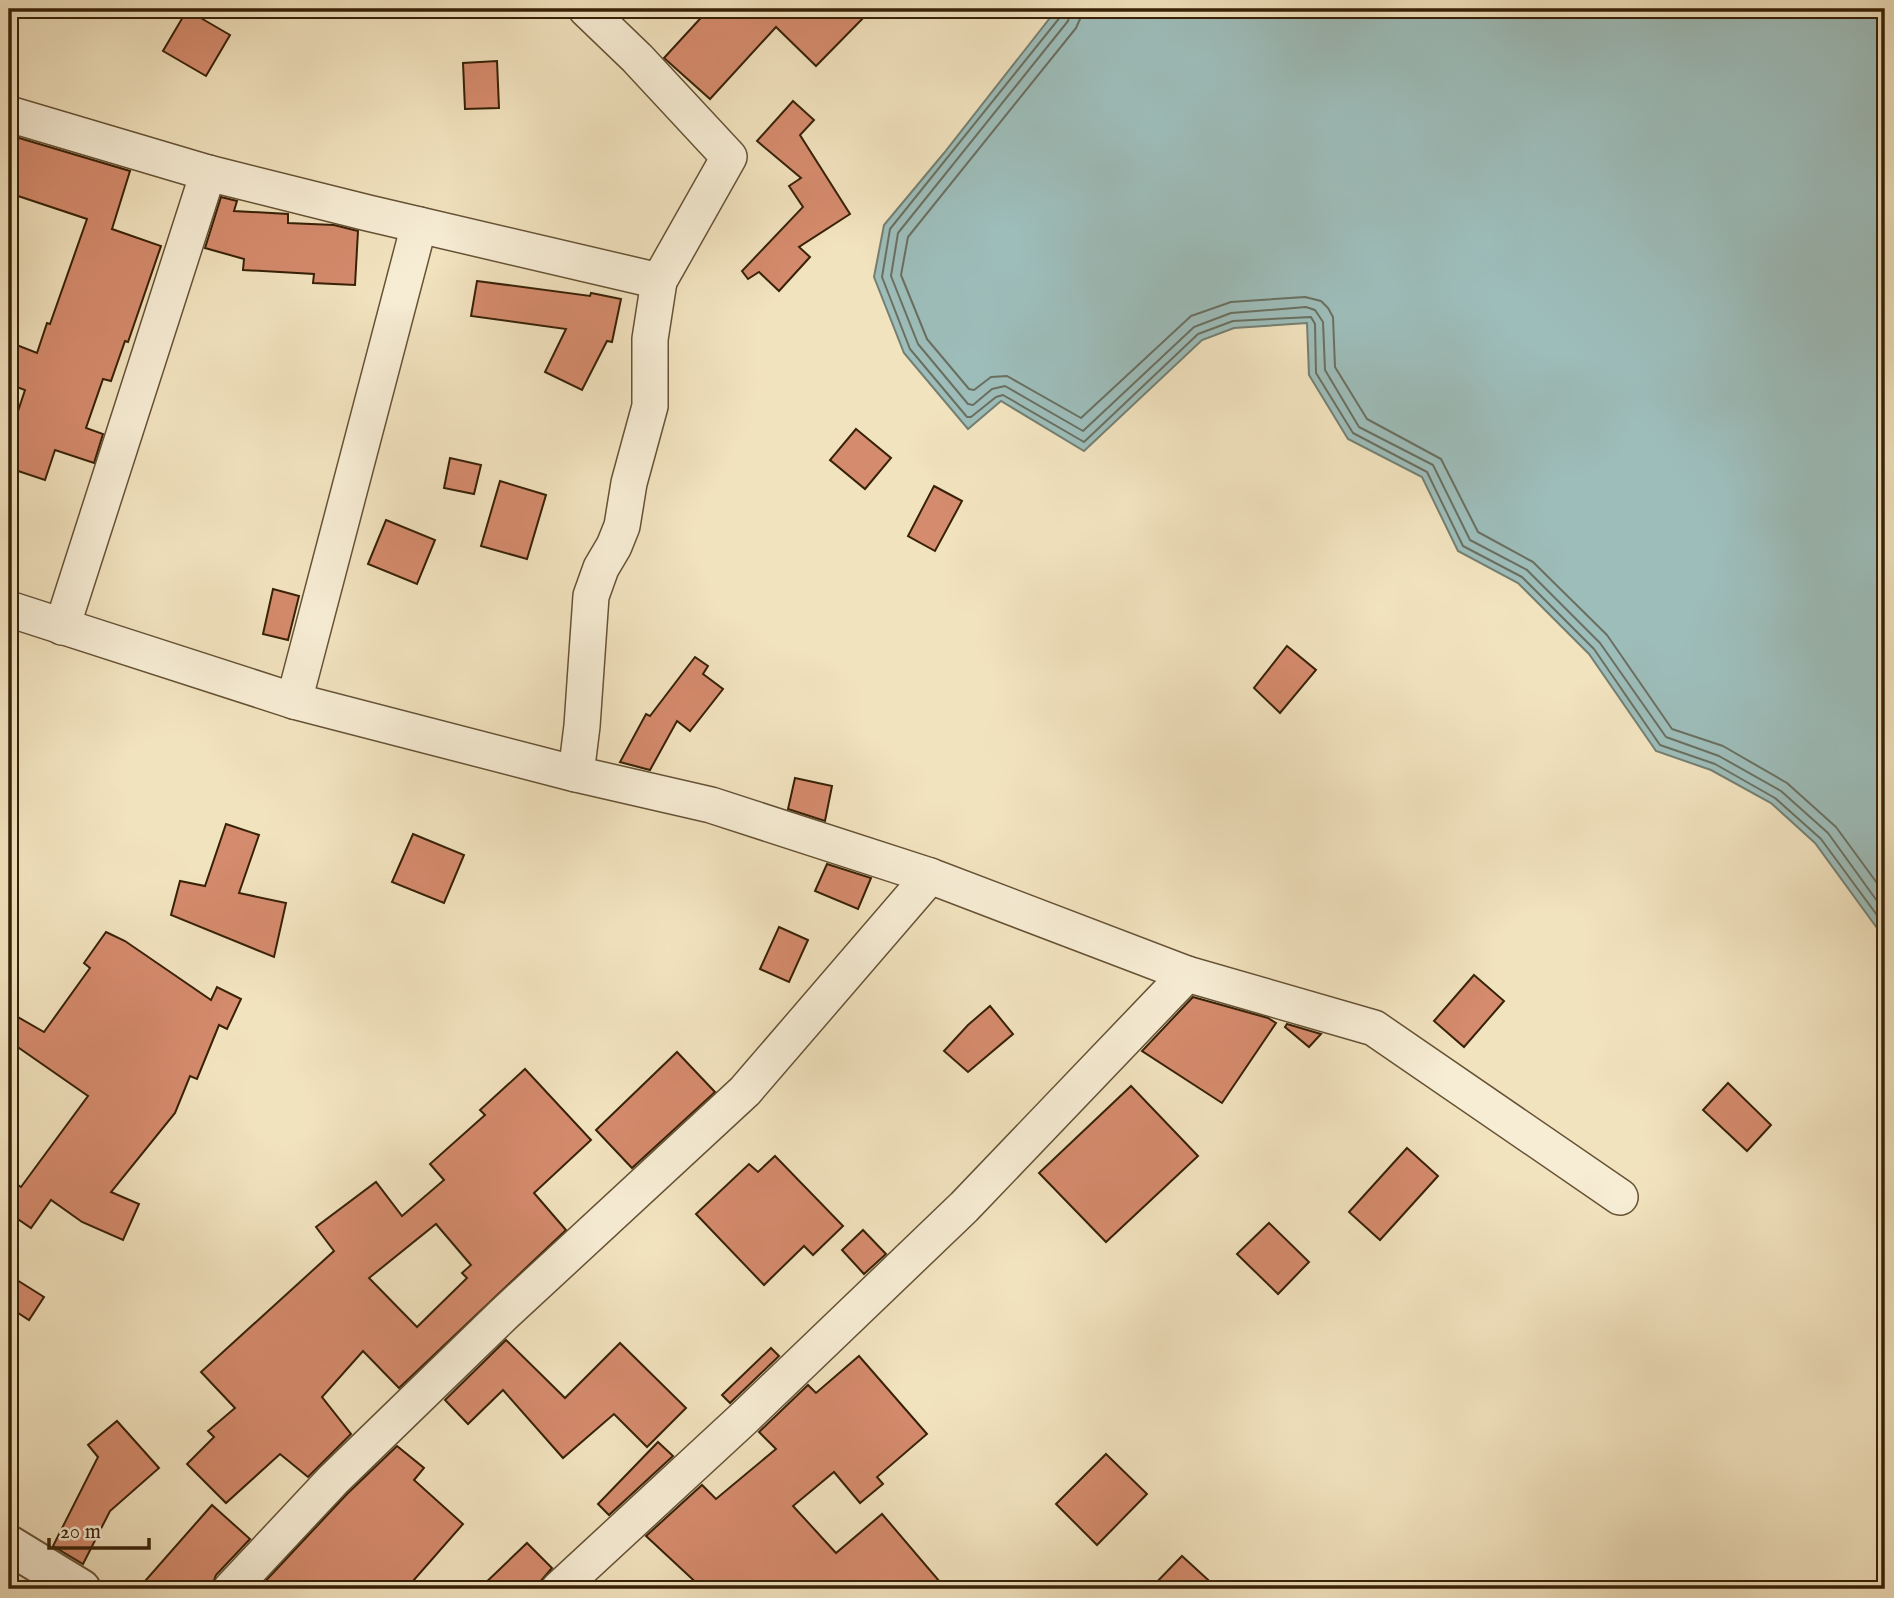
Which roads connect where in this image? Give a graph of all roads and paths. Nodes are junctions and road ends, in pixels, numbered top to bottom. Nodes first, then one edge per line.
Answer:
1 (586, 9) edge
2 (9, 114) edge
3 (208, 173) junction
4 (419, 225) junction
5 (660, 281) junction
6 (9, 609) edge
7 (62, 627) junction
8 (294, 701) junction
9 (576, 774) junction
10 (930, 876) junction
11 (1187, 974) junction
12 (1620, 1197) dead end
13 (9, 1545) edge
14 (81, 1589) edge
15 (231, 1589) edge
16 (559, 1589) edge

1 - 5 street
2 - 3 street
3 - 4 street
3 - 7 street
4 - 5 street
4 - 8 street
5 - 9 street
6 - 7 street
7 - 8 street
8 - 9 street
9 - 10 street
10 - 11 street
10 - 15 street
11 - 12 street
11 - 16 street
13 - 14 street

